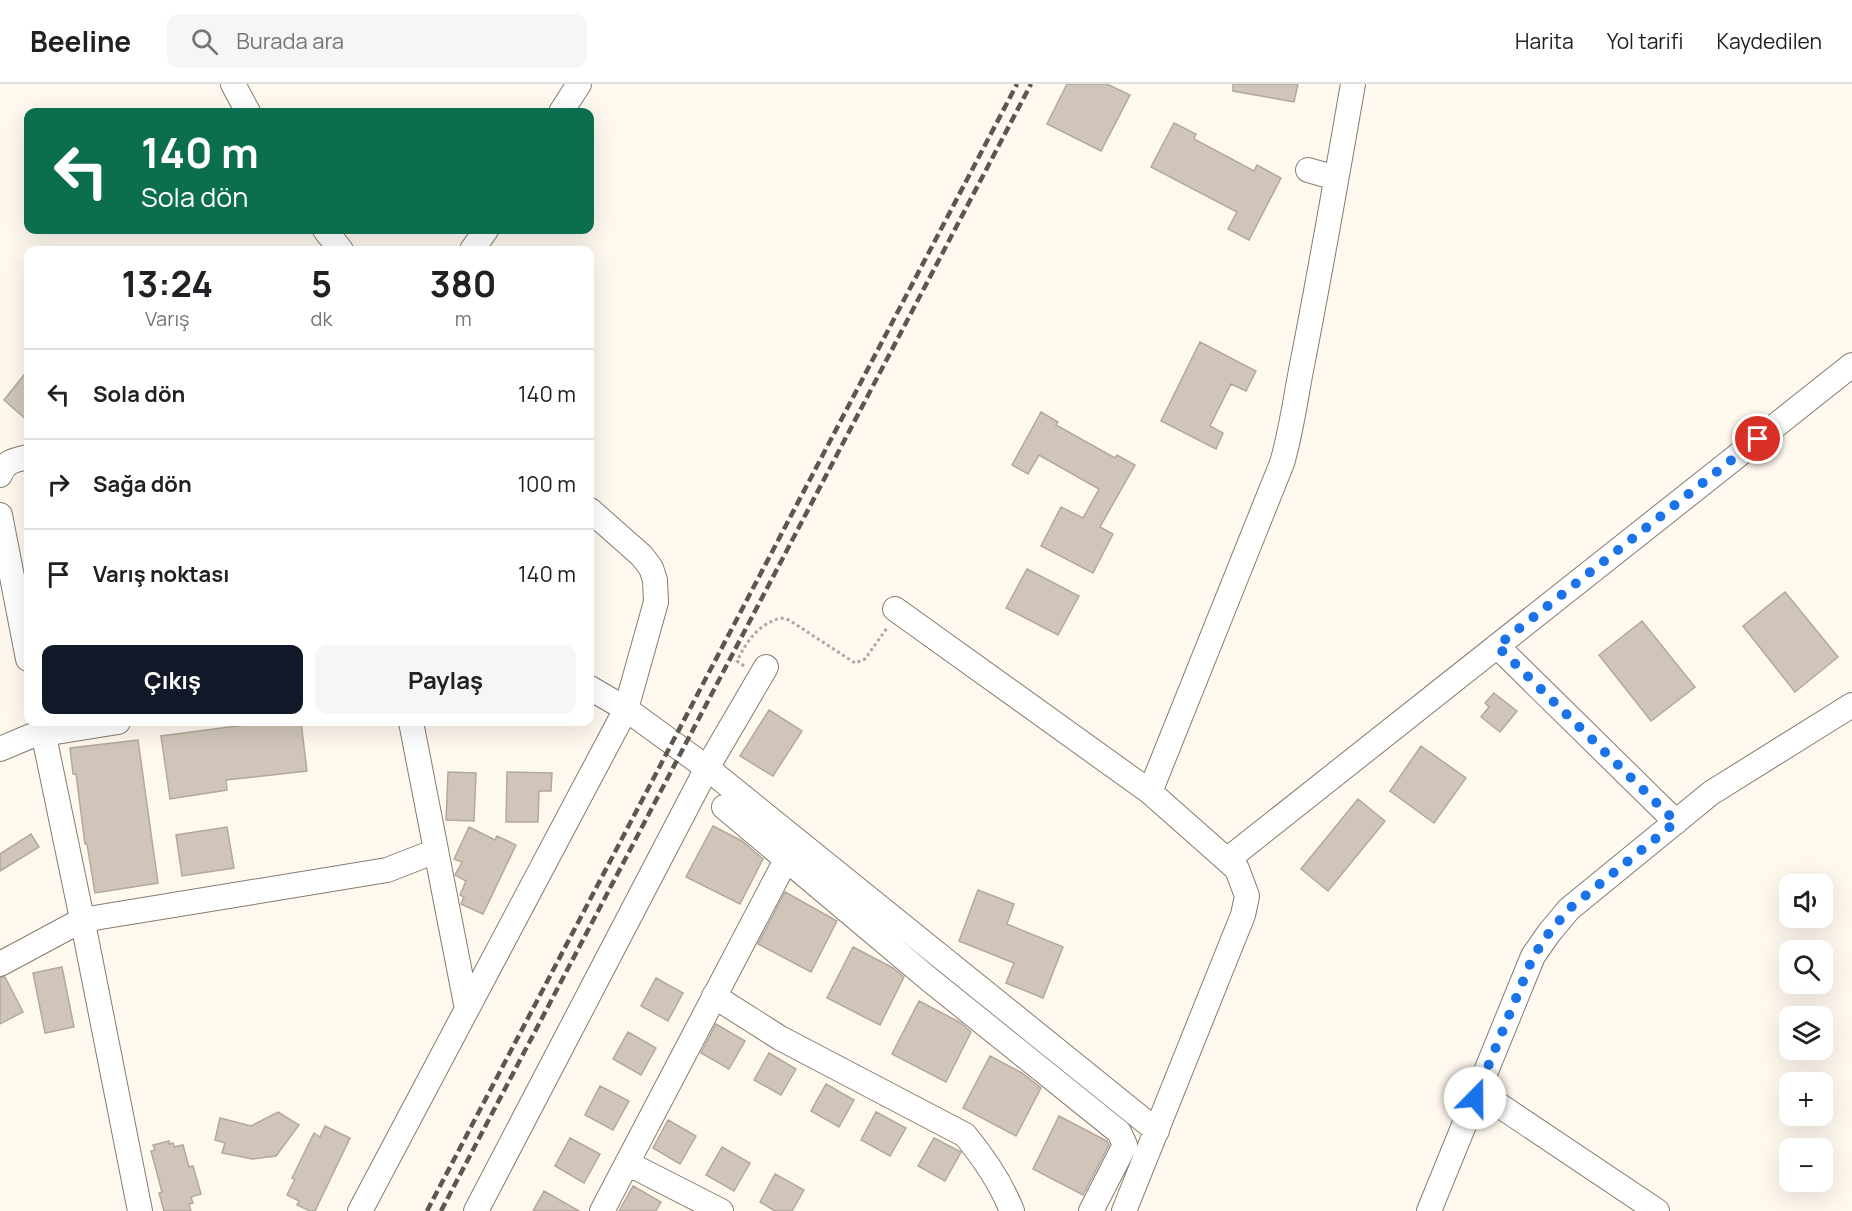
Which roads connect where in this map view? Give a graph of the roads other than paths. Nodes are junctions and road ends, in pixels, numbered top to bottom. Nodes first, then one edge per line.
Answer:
1 (233, 84) edge
2 (579, 84) edge
3 (1353, 84) edge
4 (246, 108) edge
5 (564, 108) edge
6 (1308, 170) dead end
7 (1336, 178) junction
8 (328, 234) edge
9 (338, 246) edge
10 (1852, 365) edge
11 (24, 458) edge
12 (0, 475) edge
13 (594, 514) edge
14 (0, 515) edge
15 (893, 616) road end
16 (24, 638) edge
17 (1497, 646) junction
18 (763, 671) road end
19 (594, 690) edge
20 (1852, 705) edge
21 (626, 709) junction
22 (67, 726) edge
23 (412, 726) edge
24 (42, 728) edge
25 (0, 749) edge
26 (707, 768) junction
27 (1150, 792) junction
28 (724, 807) dead end
29 (1676, 822) junction
30 (436, 851) junction
31 (786, 860) junction
32 (1227, 860) junction
33 (82, 921) junction
34 (0, 964) edge
35 (714, 996) junction
36 (467, 1009) junction
37 (1476, 1094) junction
38 (1156, 1131) junction
39 (627, 1163) junction
40 (140, 1211) edge
41 (360, 1211) edge
42 (477, 1211) edge
43 (602, 1211) edge
44 (721, 1211) edge
45 (1012, 1211) edge
46 (1091, 1211) edge
47 (1124, 1211) edge
48 (1429, 1211) edge
49 (1657, 1211) edge

1 - 4 street
2 - 5 street
3 - 7 street
6 - 7 street
7 - 27 street
8 - 9 street
10 - 17 street
11 - 12 street
13 - 21 street
14 - 16 street
15 - 27 street
17 - 29 street
17 - 32 street
18 - 26 street
19 - 21 street
20 - 29 street
21 - 26 street
21 - 36 street
22 - 24 street
23 - 30 street
24 - 25 street
24 - 33 street
26 - 38 street
26 - 42 street
27 - 32 street
28 - 31 street
29 - 37 street
30 - 33 street
30 - 36 street
31 - 35 street
31 - 46 street
32 - 38 street
33 - 34 street
33 - 40 street
35 - 39 street
35 - 45 street
36 - 41 street
37 - 48 street
37 - 49 street
38 - 47 street
39 - 43 street
39 - 44 street

